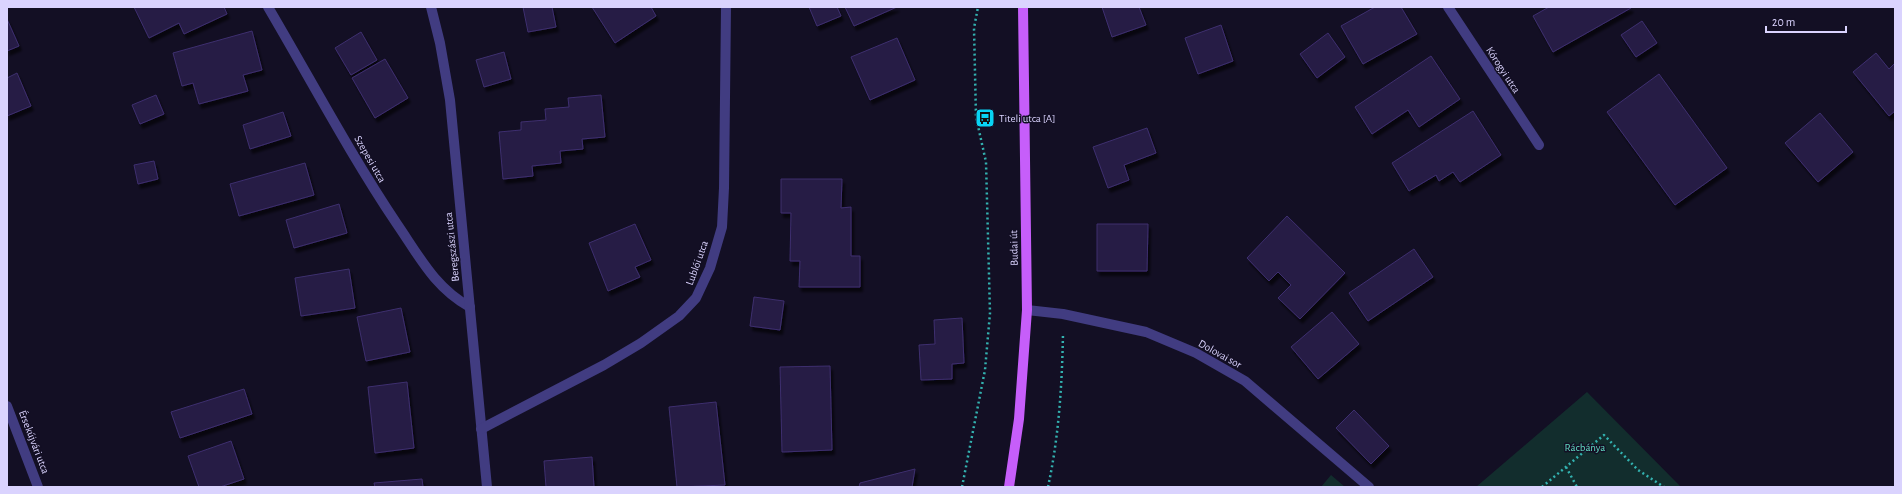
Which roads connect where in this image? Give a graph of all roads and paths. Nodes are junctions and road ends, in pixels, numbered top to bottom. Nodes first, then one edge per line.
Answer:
1 (268, 7) edge
2 (431, 7) edge
3 (726, 7) edge
4 (978, 7) edge
5 (1023, 7) edge
6 (1448, 7) edge
7 (1539, 146) dead end
8 (470, 307) junction
9 (1027, 310) junction
10 (1063, 314) junction
11 (7, 406) edge
12 (481, 429) junction
13 (1566, 468) junction
14 (38, 487) edge
15 (487, 487) edge
16 (962, 487) edge
17 (1009, 487) edge
18 (1048, 487) edge
19 (1369, 487) edge
20 (1542, 487) edge
21 (1578, 487) edge
22 (1664, 487) edge

1 - 8 street, Szepesi utca
2 - 8 street, Beregszászi utca
3 - 12 street, Lublói utca
4 - 16 path
5 - 9 main road, Budai út
6 - 7 street, Kórogyi utca
8 - 12 street, Beregszászi utca
9 - 10 street, Dolovai sor
9 - 17 main road, Budai út
10 - 18 path
10 - 19 street, Dolovai sor
11 - 14 street, Érsekújvári utca
12 - 15 street, Beregszászi utca
13 - 20 path
13 - 21 path
13 - 22 path

